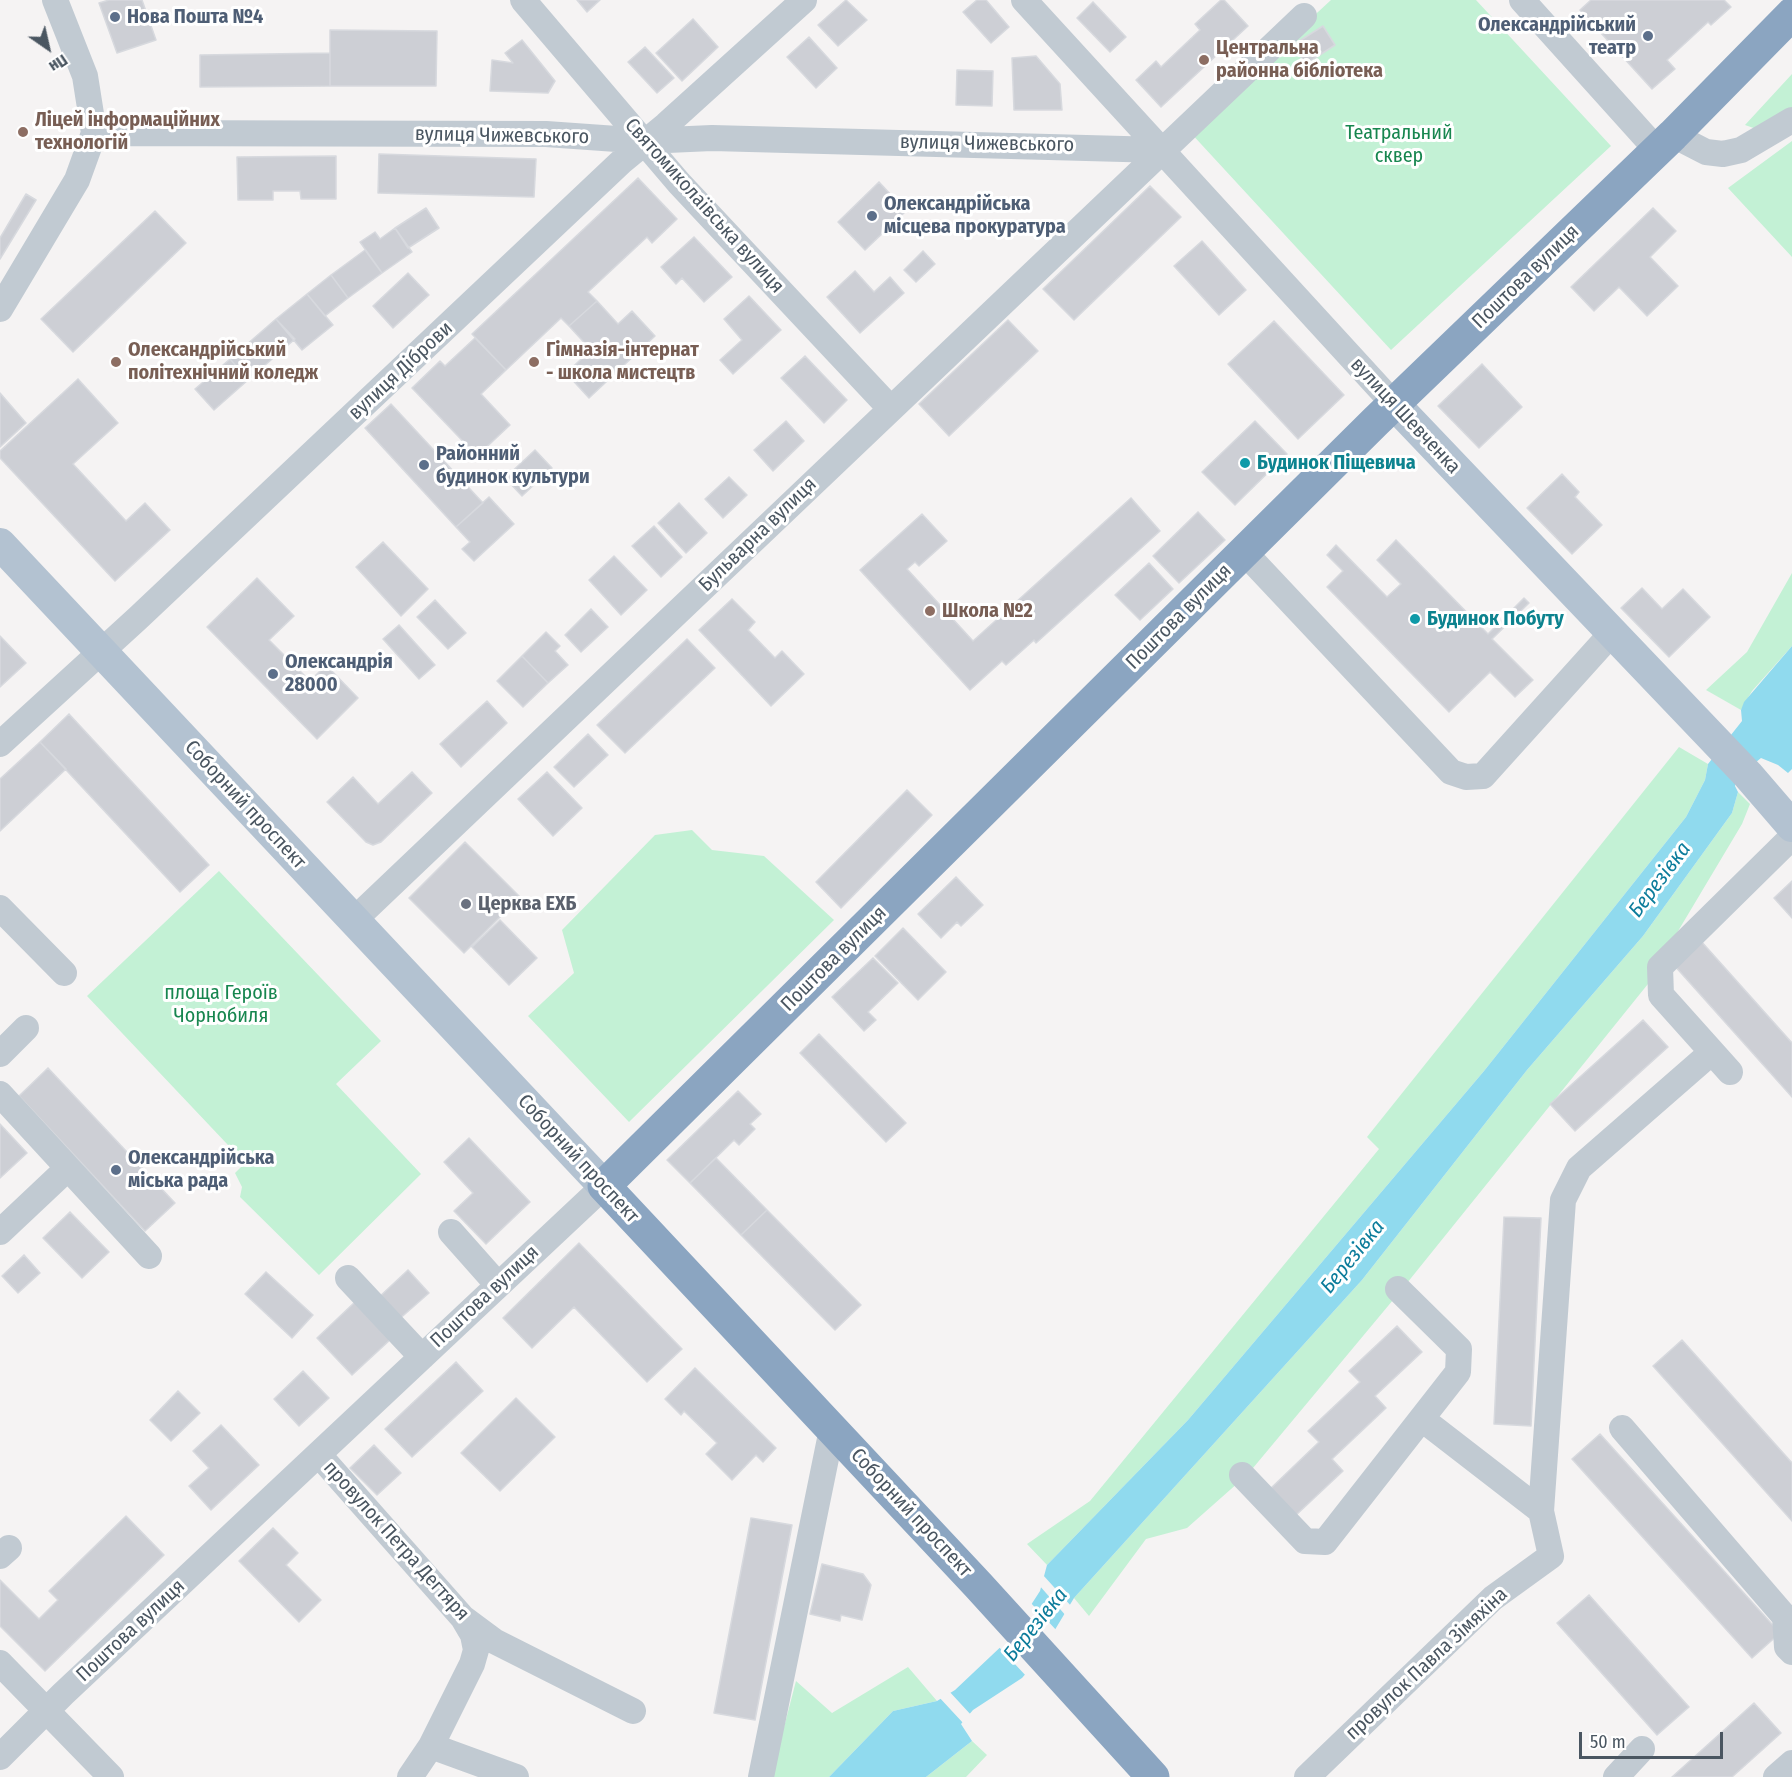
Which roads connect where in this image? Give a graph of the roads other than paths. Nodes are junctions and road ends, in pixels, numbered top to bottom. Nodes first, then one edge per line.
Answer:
1 (55, 0) edge
2 (523, 0) edge
3 (804, 0) edge
4 (1024, 0) edge
5 (1522, 0) edge
6 (1792, 14) edge
7 (1304, 16) dead end
8 (1792, 120) edge
9 (94, 133) junction
10 (645, 141) junction
11 (1665, 143) junction
12 (1161, 150) junction
13 (0, 309) edge
14 (1394, 404) junction
15 (890, 408) junction
16 (0, 543) edge
17 (1244, 552) junction
18 (1612, 633) junction
19 (101, 651) junction
20 (0, 744) edge
21 (1792, 826) edge
22 (1792, 837) edge
23 (0, 908) edge
24 (354, 920) junction
25 (64, 973) dead end
26 (26, 1028) dead end
27 (1712, 1052) junction
28 (0, 1054) edge
29 (1730, 1071) dead end
30 (0, 1094) edge
31 (68, 1168) junction
32 (604, 1186) junction
33 (0, 1232) edge
34 (451, 1232) dead end
35 (149, 1256) dead end
36 (348, 1278) dead end
37 (498, 1285) junction
38 (1398, 1289) dead end
39 (422, 1357) junction
40 (1422, 1419) junction
41 (1622, 1428) dead end
42 (832, 1429) junction
43 (319, 1455) junction
44 (1242, 1475) dead end
45 (1541, 1511) junction
46 (463, 1618) junction
47 (1792, 1652) edge
48 (0, 1663) edge
49 (46, 1711) junction
50 (633, 1711) dead end
51 (431, 1746) junction
52 (1642, 1749) dead end
53 (0, 1757) edge
54 (1792, 1763) edge
55 (111, 1777) edge
56 (410, 1777) edge
57 (516, 1777) edge
58 (761, 1777) edge
59 (1153, 1777) edge
60 (1308, 1777) edge
61 (1616, 1777) edge
62 (1776, 1777) edge

1 - 9 street
2 - 10 street, Святомиколаївська вулиця
3 - 10 street, вулиця Діброви
4 - 12 street, вулиця Шевченка
5 - 11 street
6 - 11 highway, Поштова вулиця
7 - 12 street, Бульварна вулиця
8 - 11 street
9 - 10 street, вулиця Чижевського
9 - 13 street
10 - 12 street, вулиця Чижевського
10 - 15 street, Святомиколаївська вулиця
10 - 19 street, вулиця Діброви
11 - 14 highway, Поштова вулиця
12 - 14 street, вулиця Шевченка
12 - 15 street, Бульварна вулиця
14 - 17 highway, Поштова вулиця
14 - 18 main road, вулиця Шевченка
15 - 24 street, Бульварна вулиця
16 - 19 main road, Соборний проспект
17 - 18 street
17 - 32 highway, Поштова вулиця
18 - 21 main road, вулиця Шевченка
19 - 20 street, вулиця Діброви
19 - 24 main road, Соборний проспект
22 - 27 street
23 - 25 street
24 - 32 main road, Соборний проспект
26 - 28 street
27 - 29 street
27 - 45 street
30 - 31 street
31 - 33 street
31 - 35 street
32 - 37 street, Поштова вулиця
32 - 42 highway, Соборний проспект
34 - 37 street
36 - 39 street
37 - 39 street, Поштова вулиця
38 - 40 street
39 - 43 street, Поштова вулиця
40 - 44 street
40 - 45 street
41 - 47 street
42 - 58 street
42 - 59 highway, Соборний проспект
43 - 46 street, провулок Петра Дегтяря
43 - 49 street, Поштова вулиця
45 - 60 street, провулок Павла Зімяхіна
46 - 50 street, провулок Петра Дегтяря
46 - 51 street
48 - 49 street
49 - 53 street, Поштова вулиця
49 - 55 street
51 - 56 street
51 - 57 street
52 - 61 street
54 - 62 street

